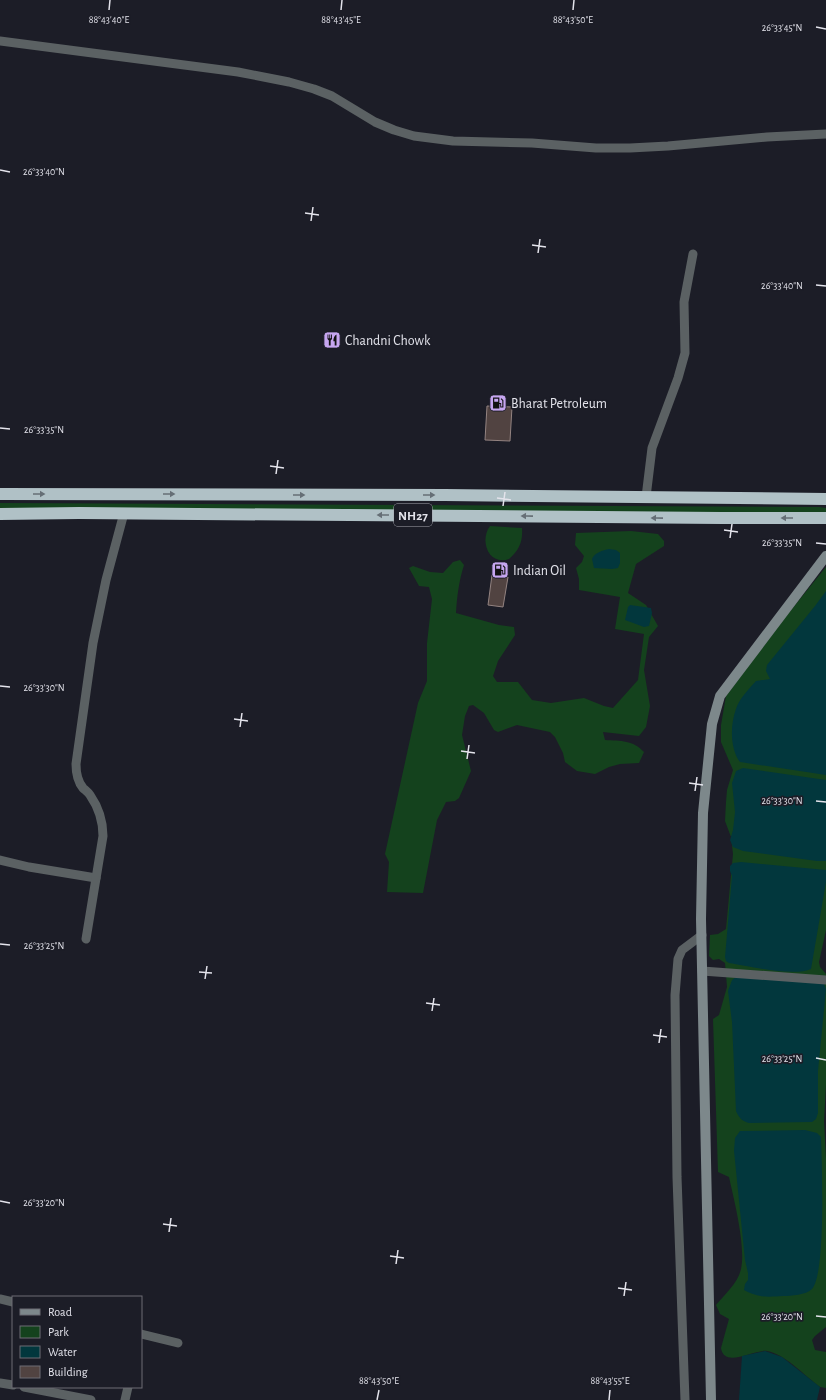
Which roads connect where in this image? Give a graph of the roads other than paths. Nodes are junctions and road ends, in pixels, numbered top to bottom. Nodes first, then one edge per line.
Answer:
1 (0, 41) edge
2 (826, 134) edge
3 (693, 254) dead end
4 (0, 494) edge
5 (646, 497) junction
6 (826, 499) edge
7 (0, 514) edge
8 (124, 514) junction
9 (826, 518) edge
10 (826, 556) edge
11 (0, 860) edge
12 (96, 878) junction
13 (702, 935) junction
14 (86, 939) dead end
15 (702, 971) junction
16 (826, 980) edge
17 (0, 1299) edge
18 (12, 1302) edge
19 (142, 1334) edge
20 (178, 1343) dead end
21 (0, 1383) edge
22 (12, 1385) edge
23 (29, 1388) edge
24 (128, 1388) edge
25 (91, 1400) edge
26 (124, 1400) edge
27 (685, 1400) edge
28 (711, 1400) edge

1 - 2 street
3 - 5 street
4 -> 5 highway, NH27
5 - 6 highway, NH27
7 - 8 highway, NH27
9 -> 8 highway, NH27
8 - 12 street
10 - 13 street
11 - 12 street
12 - 14 street
13 - 15 street
13 - 27 street
15 - 16 street
15 - 28 street
17 - 18 street
19 - 20 street
21 - 22 street
23 - 25 street
24 - 26 street

